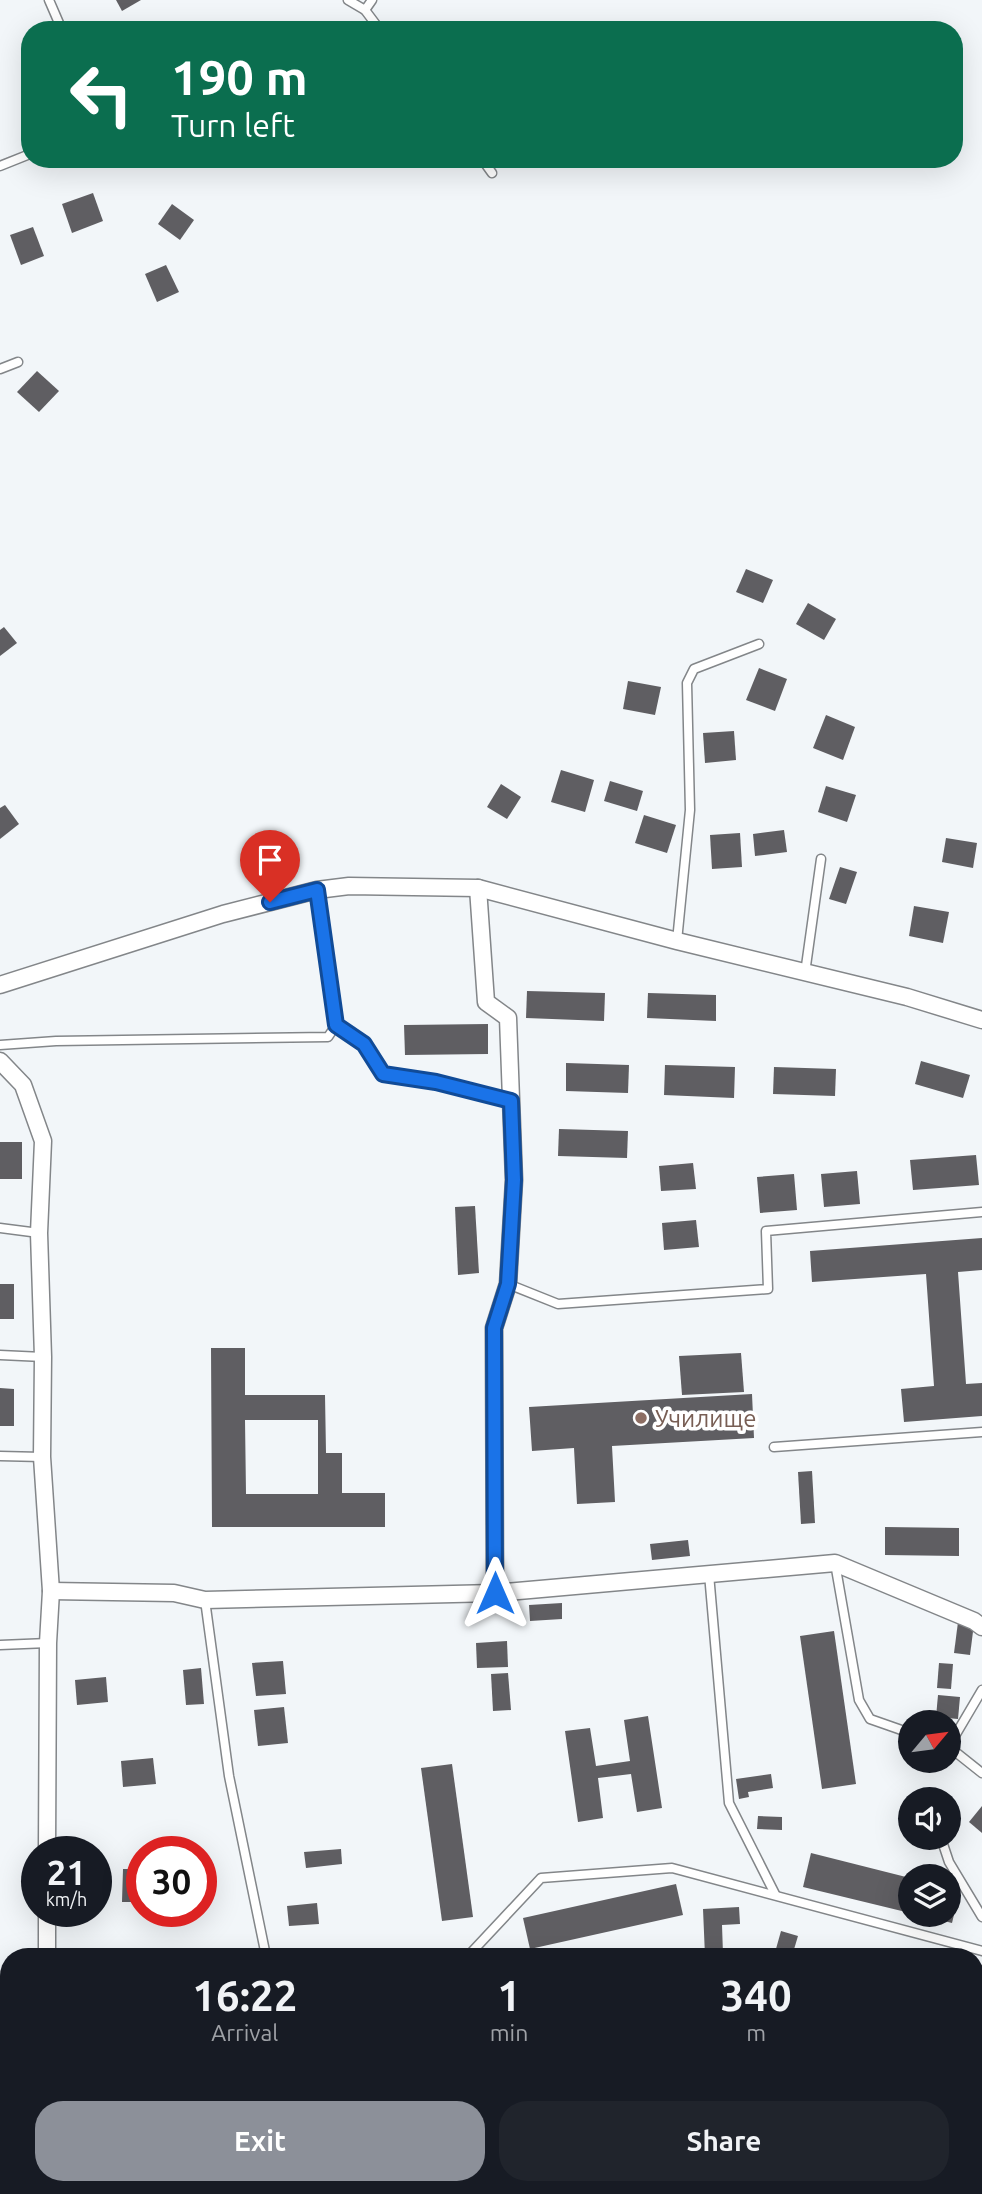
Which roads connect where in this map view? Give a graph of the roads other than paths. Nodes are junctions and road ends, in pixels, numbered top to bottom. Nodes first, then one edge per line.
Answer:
1 (49, 0) edge
2 (348, 0) edge
3 (372, 0) edge
4 (365, 10) junction
5 (58, 21) edge
6 (373, 21) edge
7 (21, 158) edge
8 (0, 166) edge
9 (488, 168) edge
10 (492, 173) dead end
11 (18, 362) dead end
12 (0, 369) edge
13 (760, 644) dead end
14 (821, 859) dead end
15 (478, 888) junction
16 (317, 890) junction
17 (677, 941) junction
18 (805, 972) junction
19 (0, 985) edge
20 (982, 1013) edge
21 (982, 1020) edge
22 (336, 1025) junction
23 (0, 1045) edge
24 (0, 1061) edge
25 (511, 1101) junction
26 (982, 1212) edge
27 (0, 1228) edge
28 (40, 1233) junction
29 (508, 1284) junction
30 (0, 1355) edge
31 (43, 1357) junction
32 (982, 1432) edge
33 (774, 1447) dead end
34 (0, 1456) edge
35 (42, 1457) junction
36 (835, 1563) junction
37 (709, 1574) junction
38 (51, 1591) junction
39 (495, 1593) junction
40 (205, 1600) junction
41 (982, 1627) edge
42 (48, 1643) junction
43 (0, 1644) edge
44 (982, 1690) edge
45 (961, 1726) edge
46 (898, 1729) edge
47 (961, 1756) edge
48 (982, 1773) edge
49 (47, 1836) edge
50 (945, 1850) edge
51 (775, 1894) junction
52 (982, 1917) edge
53 (47, 1927) edge
54 (47, 1948) edge
55 (264, 1948) edge
56 (475, 1948) edge
57 (971, 1948) edge

1 - 5 lane
2 - 4 lane
3 - 4 lane
4 - 6 lane
7 - 8 lane
9 - 10 lane
11 - 12 lane
13 - 17 lane
14 - 18 lane
15 - 16 street
15 - 17 street
15 - 25 street
16 - 19 street
16 - 22 lane
17 - 18 street
18 - 21 street
20 - 21 lane
22 - 23 lane
22 - 25 lane
24 - 28 street
25 - 29 street
26 - 29 lane
27 - 28 lane
28 - 31 street
29 - 39 street
30 - 31 lane
31 - 35 street
32 - 33 lane
34 - 35 lane
35 - 38 street
36 - 37 street
36 - 41 street
36 - 46 lane
37 - 39 street
37 - 51 lane
38 - 40 street
38 - 42 street
39 - 40 street
40 - 55 lane
42 - 43 lane
42 - 49 street
44 - 45 lane
47 - 48 lane
50 - 52 lane
51 - 56 lane
51 - 57 lane
53 - 54 street

